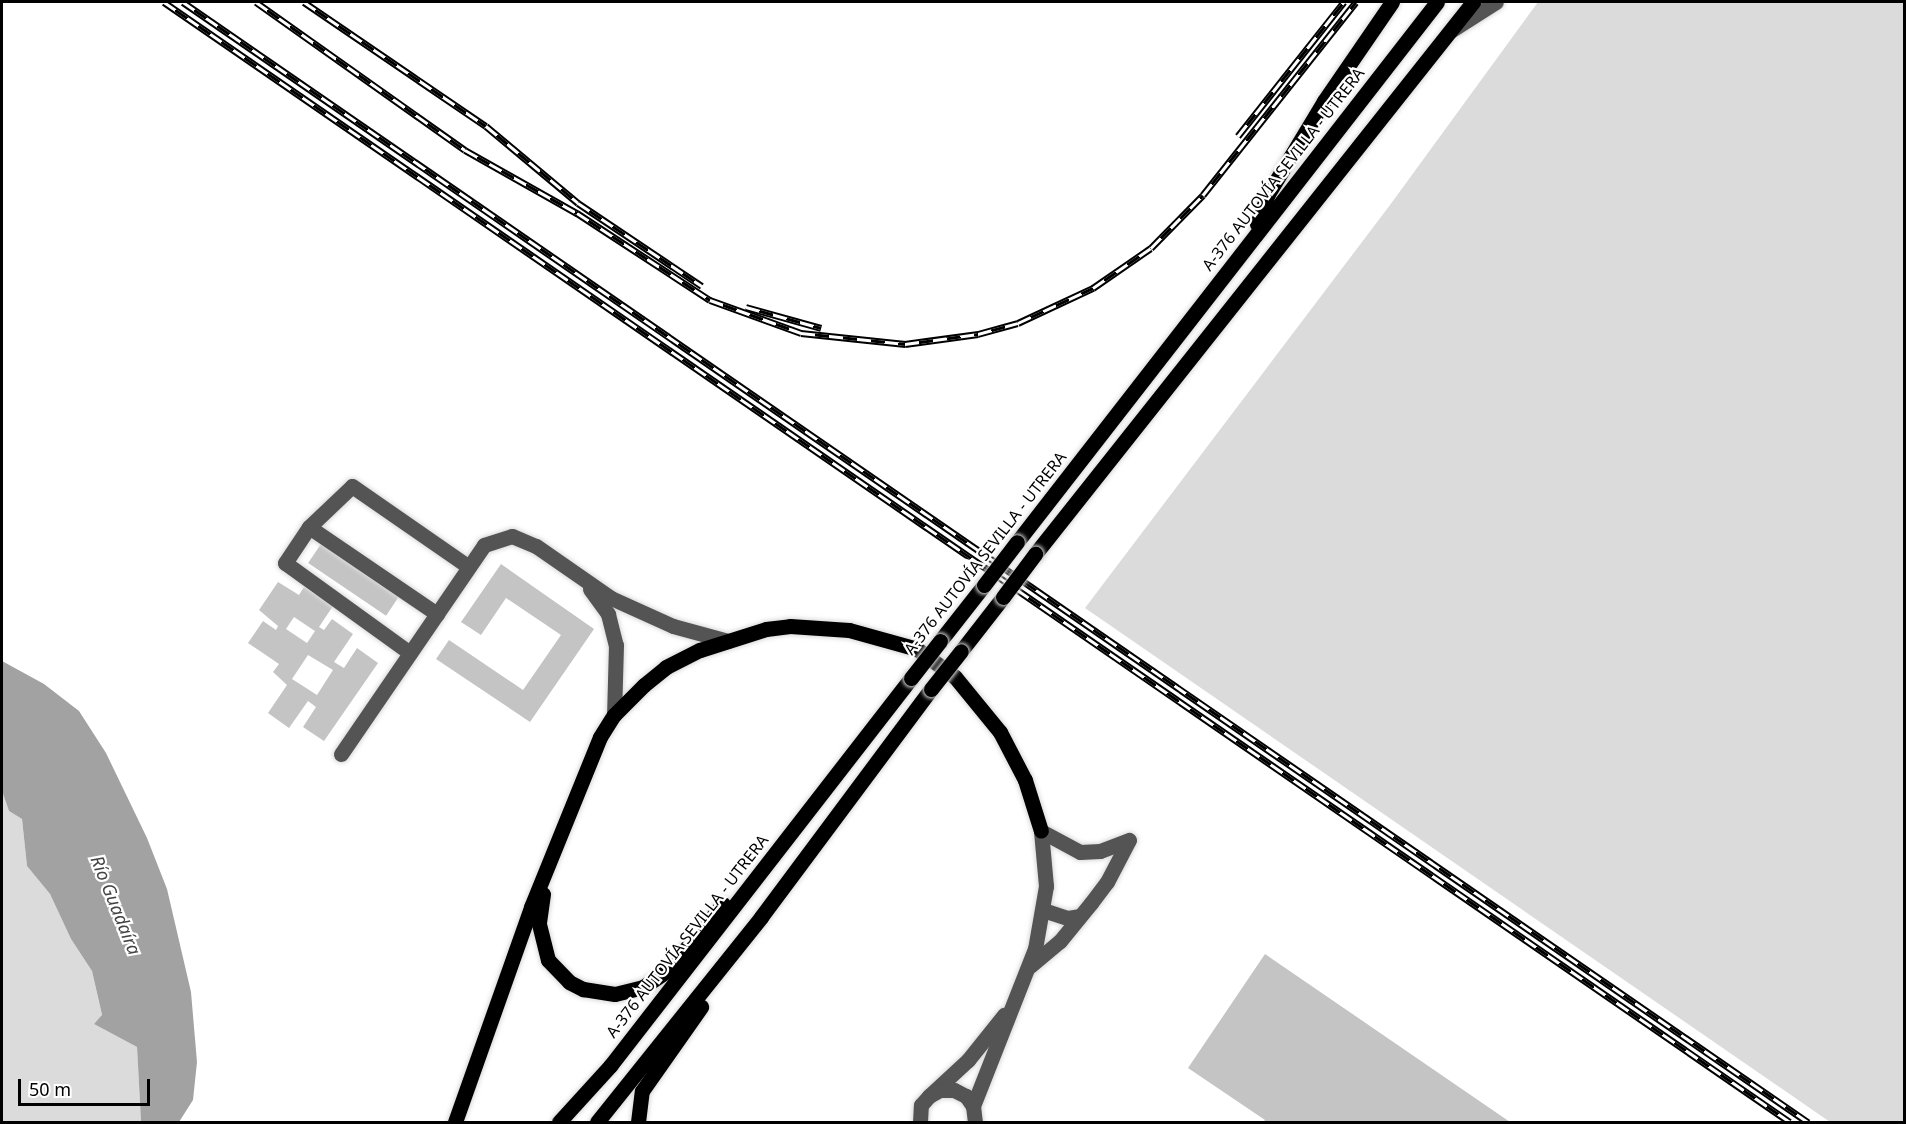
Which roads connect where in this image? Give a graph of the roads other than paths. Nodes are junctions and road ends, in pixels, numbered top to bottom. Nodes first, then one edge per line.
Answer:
1 (1392, 2) edge
2 (1473, 2) edge
3 (1496, 2) edge
4 (1431, 5) edge
5 (1447, 33) junction
6 (1252, 238) junction
7 (309, 527) junction
8 (469, 567) junction
9 (587, 584) junction
10 (437, 614) junction
11 (728, 641) junction
12 (410, 653) junction
13 (614, 715) junction
14 (341, 754) dead end
15 (1041, 831) junction
16 (776, 849) junction
17 (550, 862) junction
18 (1043, 910) junction
19 (1079, 916) junction
20 (761, 917) junction
21 (1026, 969) junction
22 (1009, 1008) junction
23 (929, 1096) junction
24 (973, 1106) junction
25 (918, 1121) edge
26 (455, 1122) edge
27 (559, 1122) edge
28 (597, 1122) edge
29 (638, 1122) edge
30 (975, 1122) edge

1 - 6 main road
2 - 5 main road
3 - 5 street
4 - 6 main road, A-376 AUTOVÍA SEVILLA - UTRERA
5 - 20 main road, bridge
6 - 16 main road, A-376 AUTOVÍA SEVILLA - UTRERA, bridge
7 - 8 street
7 - 10 street
7 - 12 street
8 - 9 street
8 - 10 street
9 - 11 street
9 - 13 street
10 - 12 street
11 - 13 main road
11 - 15 main road
12 - 14 street
13 - 17 main road
15 - 18 street
15 - 19 street
16 - 17 main road
16 - 27 main road, A-376 AUTOVÍA SEVILLA - UTRERA
17 - 26 main road
18 - 19 street
18 - 21 street
19 - 21 street
20 - 28 main road
20 - 29 main road
21 - 22 street
22 - 23 street
22 - 24 street
23 - 24 street
23 - 25 street
24 - 30 street

